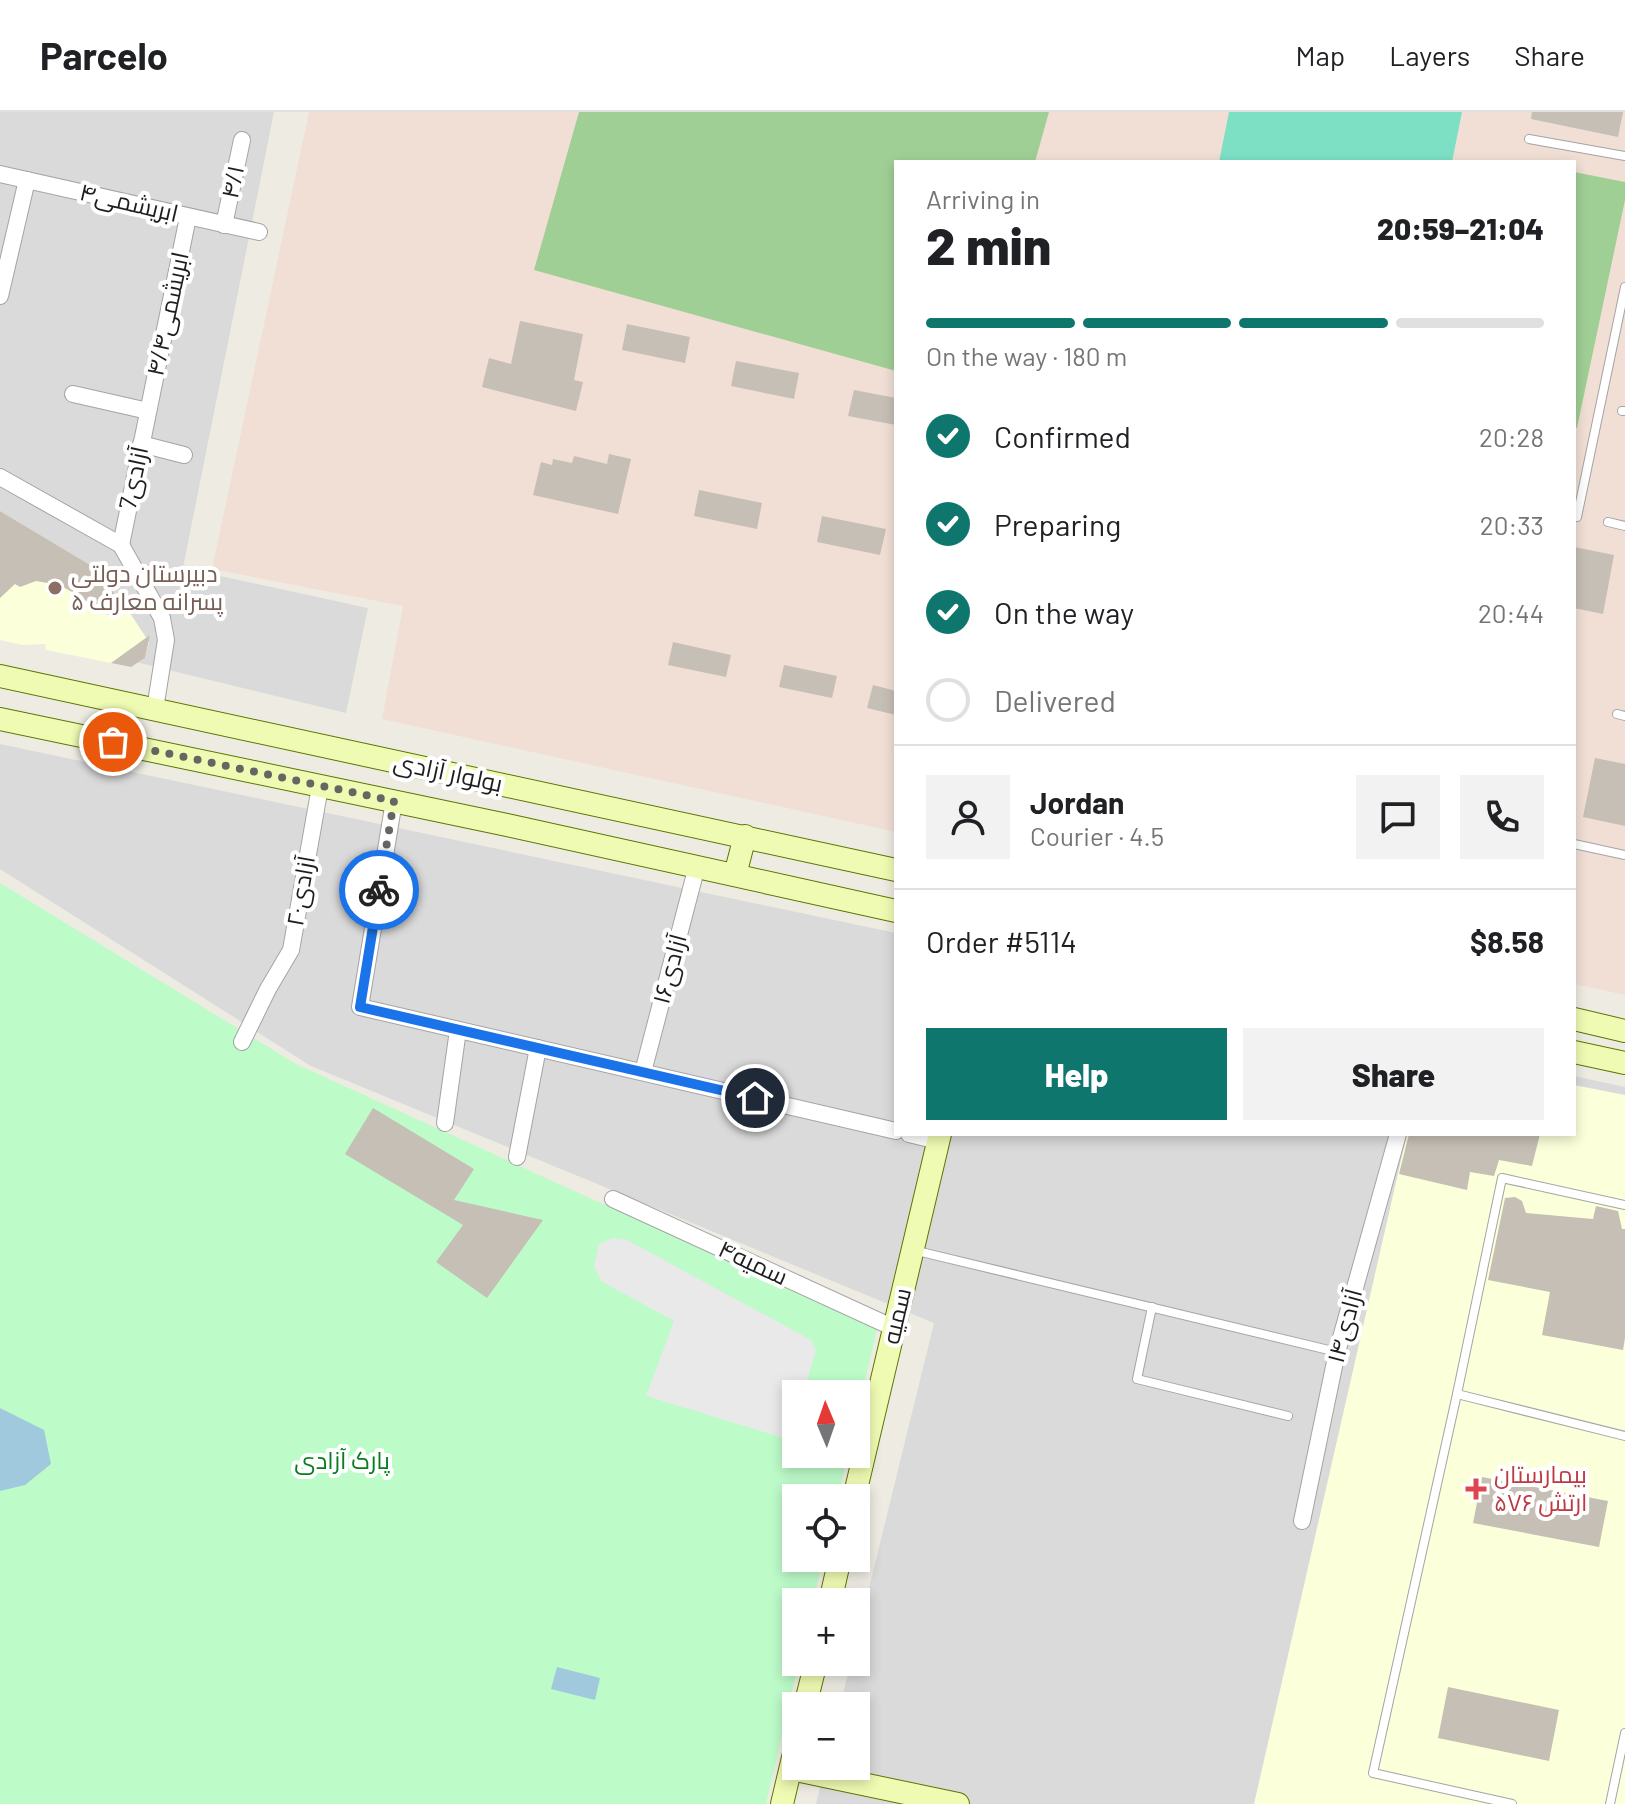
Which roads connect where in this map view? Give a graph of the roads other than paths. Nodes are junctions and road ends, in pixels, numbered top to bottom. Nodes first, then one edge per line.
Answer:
1 (1529, 139) dead end
2 (242, 140) dead end
3 (1625, 156) edge
4 (0, 174) edge
5 (27, 180) junction
6 (188, 217) junction
7 (224, 225) junction
8 (259, 232) dead end
9 (1625, 287) edge
10 (0, 296) edge
11 (73, 394) dead end
12 (148, 411) junction
13 (141, 444) junction
14 (184, 455) dead end
15 (0, 477) edge
16 (1577, 517) dead end
17 (1608, 522) dead end
18 (1625, 526) edge
19 (121, 545) junction
20 (0, 676) edge
21 (155, 709) junction
22 (0, 719) edge
23 (320, 787) junction
24 (394, 801) junction
25 (745, 836) junction
26 (1576, 844) edge
27 (1625, 855) edge
28 (697, 866) junction
29 (894, 870) edge
30 (735, 875) junction
31 (894, 911) edge
32 (1576, 1019) edge
33 (458, 1030) junction
34 (1625, 1031) edge
35 (242, 1042) dead end
36 (538, 1048) junction
37 (1576, 1052) edge
38 (1625, 1063) edge
39 (643, 1072) junction
40 (445, 1123) dead end
41 (894, 1131) edge
42 (1397, 1136) edge
43 (939, 1137) edge
44 (517, 1157) dead end
45 (613, 1199) dead end
46 (1625, 1205) edge
47 (912, 1249) junction
48 (1152, 1307) junction
49 (894, 1328) junction
50 (1337, 1352) junction
51 (1457, 1394) junction
52 (1288, 1416) dead end
53 (1625, 1436) edge
54 (857, 1484) edge
55 (1302, 1521) dead end
56 (1625, 1733) edge
57 (788, 1780) edge
58 (843, 1780) edge
59 (782, 1804) edge
60 (958, 1804) edge
61 (1512, 1804) edge
62 (1610, 1804) edge

1 - 3 lane
2 - 7 street, ۴/۱
4 - 5 street, ابریشمی۴
5 - 6 street, ابریشمی۴
5 - 10 street
6 - 7 street, ابریشمی۴
6 - 12 street, ابریشمی۴/۴
7 - 8 street, ابریشمی۴
9 - 16 lane
11 - 12 street
12 - 13 street, 7آزادی
13 - 14 street
13 - 19 street, 7آزادی
15 - 19 street
17 - 18 lane
19 - 21 street
20 - 21 main road, بولوار آزادی
21 - 25 main road, بولوار آزادی
22 - 23 main road, بولوار آزادی
23 - 24 main road, بولوار آزادی
23 - 35 street, آزادی۲۰
24 - 28 main road, بولوار آزادی
24 - 33 street
25 - 29 main road, بولوار آزادی
25 - 30 main road
26 - 27 lane
28 - 30 main road, بولوار آزادی
28 - 39 street, آزادی۱۶
30 - 31 main road, بولوار آزادی
32 - 34 main road
33 - 36 street
33 - 40 street
36 - 39 street
36 - 44 street
37 - 38 main road
39 - 41 street
42 - 50 street, آزادی۱۴
43 - 47 main road, سمیه
45 - 49 street, سمیه۴
46 - 51 lane
47 - 48 lane
47 - 49 main road, سمیه
48 - 50 lane
48 - 52 lane
49 - 54 main road, سمیه
50 - 55 street, آزادی۱۴
51 - 53 lane
51 - 61 lane
56 - 62 lane
57 - 59 main road
58 - 60 main road

